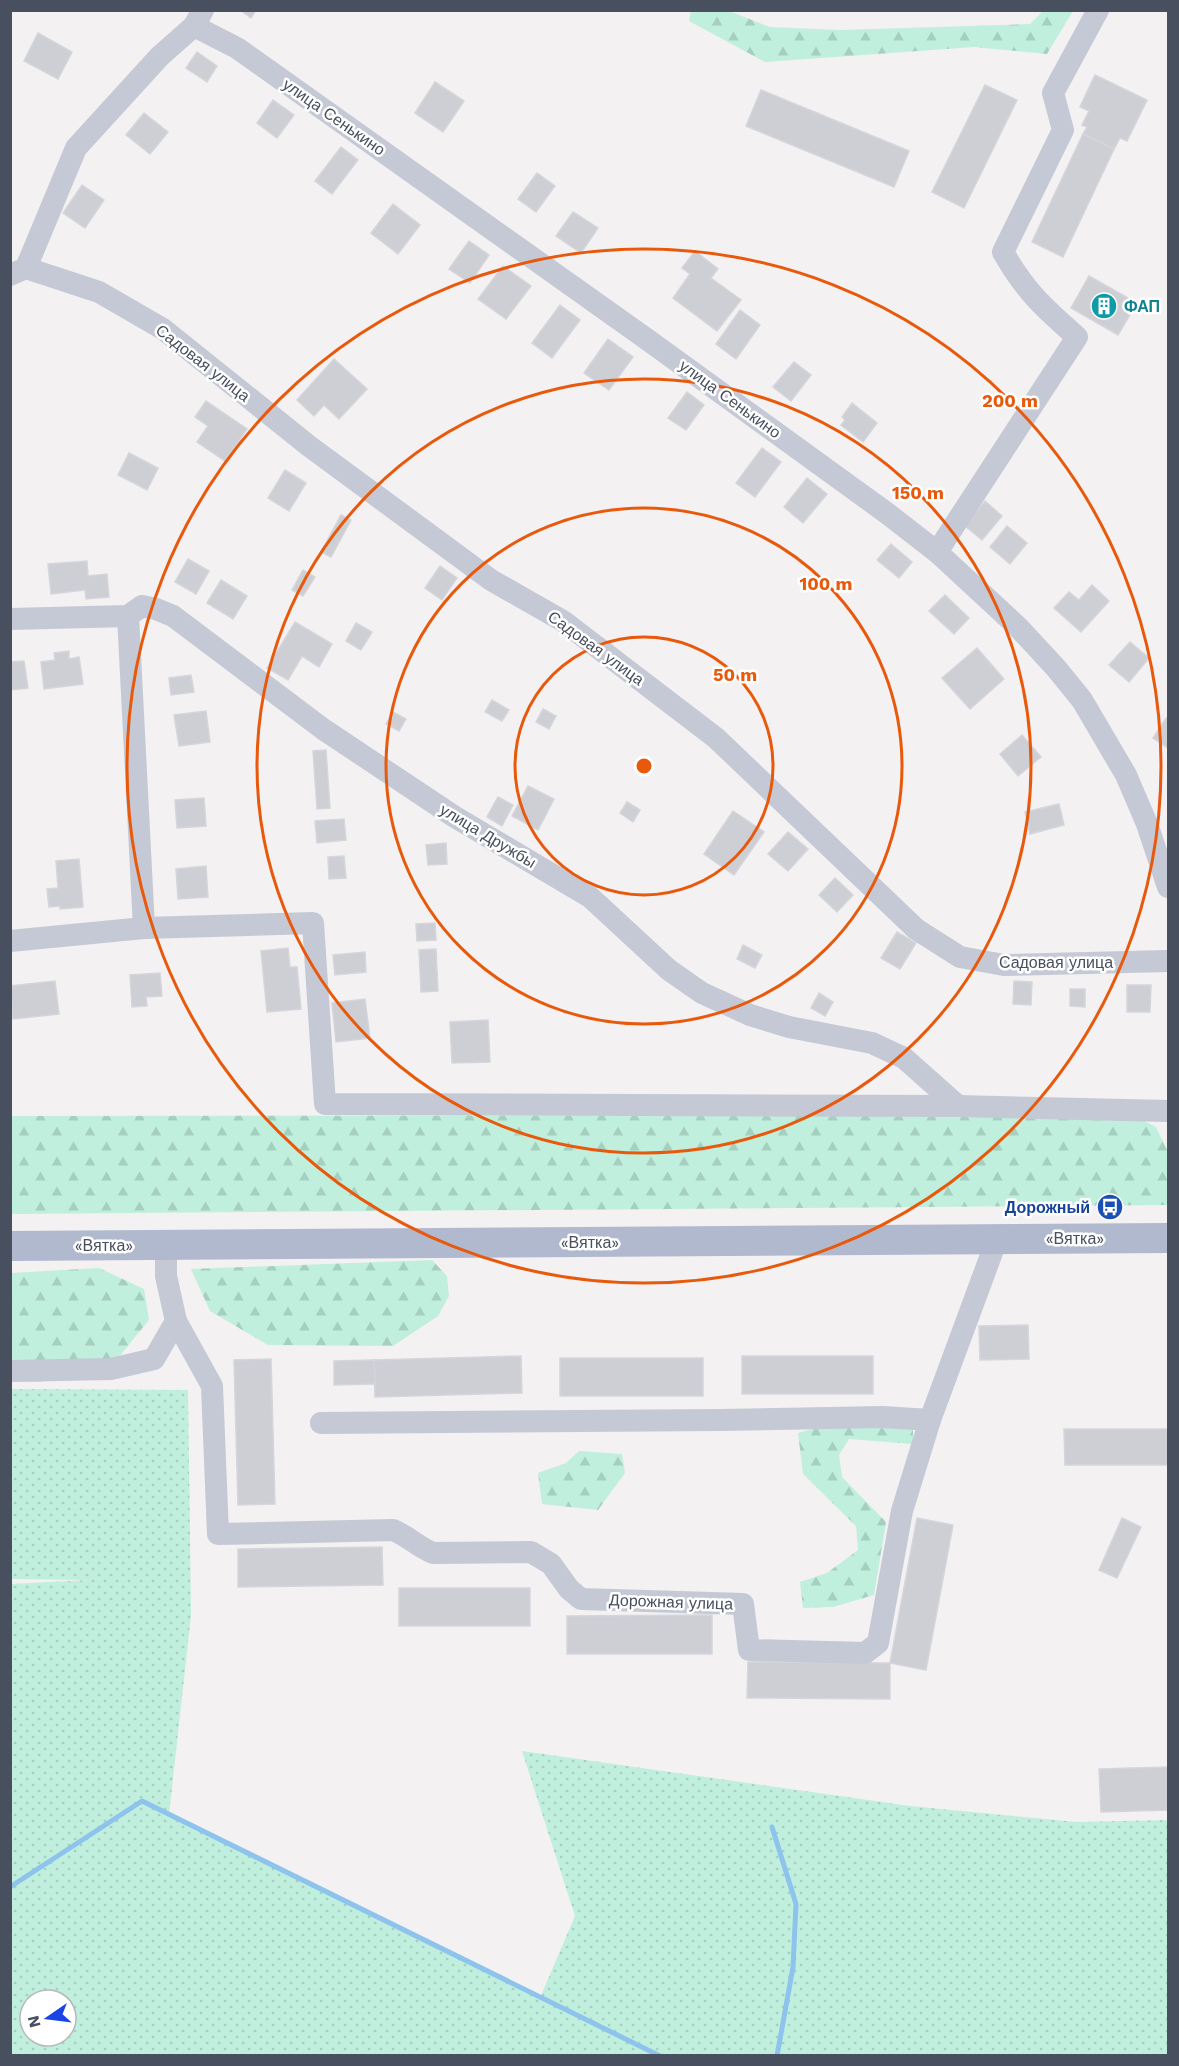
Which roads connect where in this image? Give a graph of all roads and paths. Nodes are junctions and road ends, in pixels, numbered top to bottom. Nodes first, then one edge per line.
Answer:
1 (1098, 10) edge
2 (199, 18) edge
3 (18, 271) edge
4 (937, 552) junction
5 (128, 616) junction
6 (10, 620) edge
7 (1168, 886) edge
8 (144, 928) junction
9 (10, 941) edge
10 (1168, 961) edge
11 (958, 1106) junction
12 (1168, 1111) edge
13 (1168, 1238) edge
14 (997, 1239) junction
15 (166, 1245) junction
16 (10, 1246) edge
17 (176, 1321) junction
18 (10, 1371) edge
19 (930, 1420) junction
20 (321, 1422) dead end

1 - 4 street
2 - 3 street
2 - 4 street, улица Сенькино
3 - 10 street, Садовая улица
4 - 7 street, улица Сенькино
5 - 6 street, улица Дружбы
5 - 8 street
5 - 11 street, улица Дружбы
8 - 9 street
8 - 11 street
11 - 12 street
13 - 14 main road, «Вятка»
14 - 15 main road, «Вятка»
14 - 19 street, Дорожная улица
15 - 16 main road, «Вятка»
15 - 17 street
17 - 18 street
17 - 19 street, Дорожная улица
19 - 20 street

